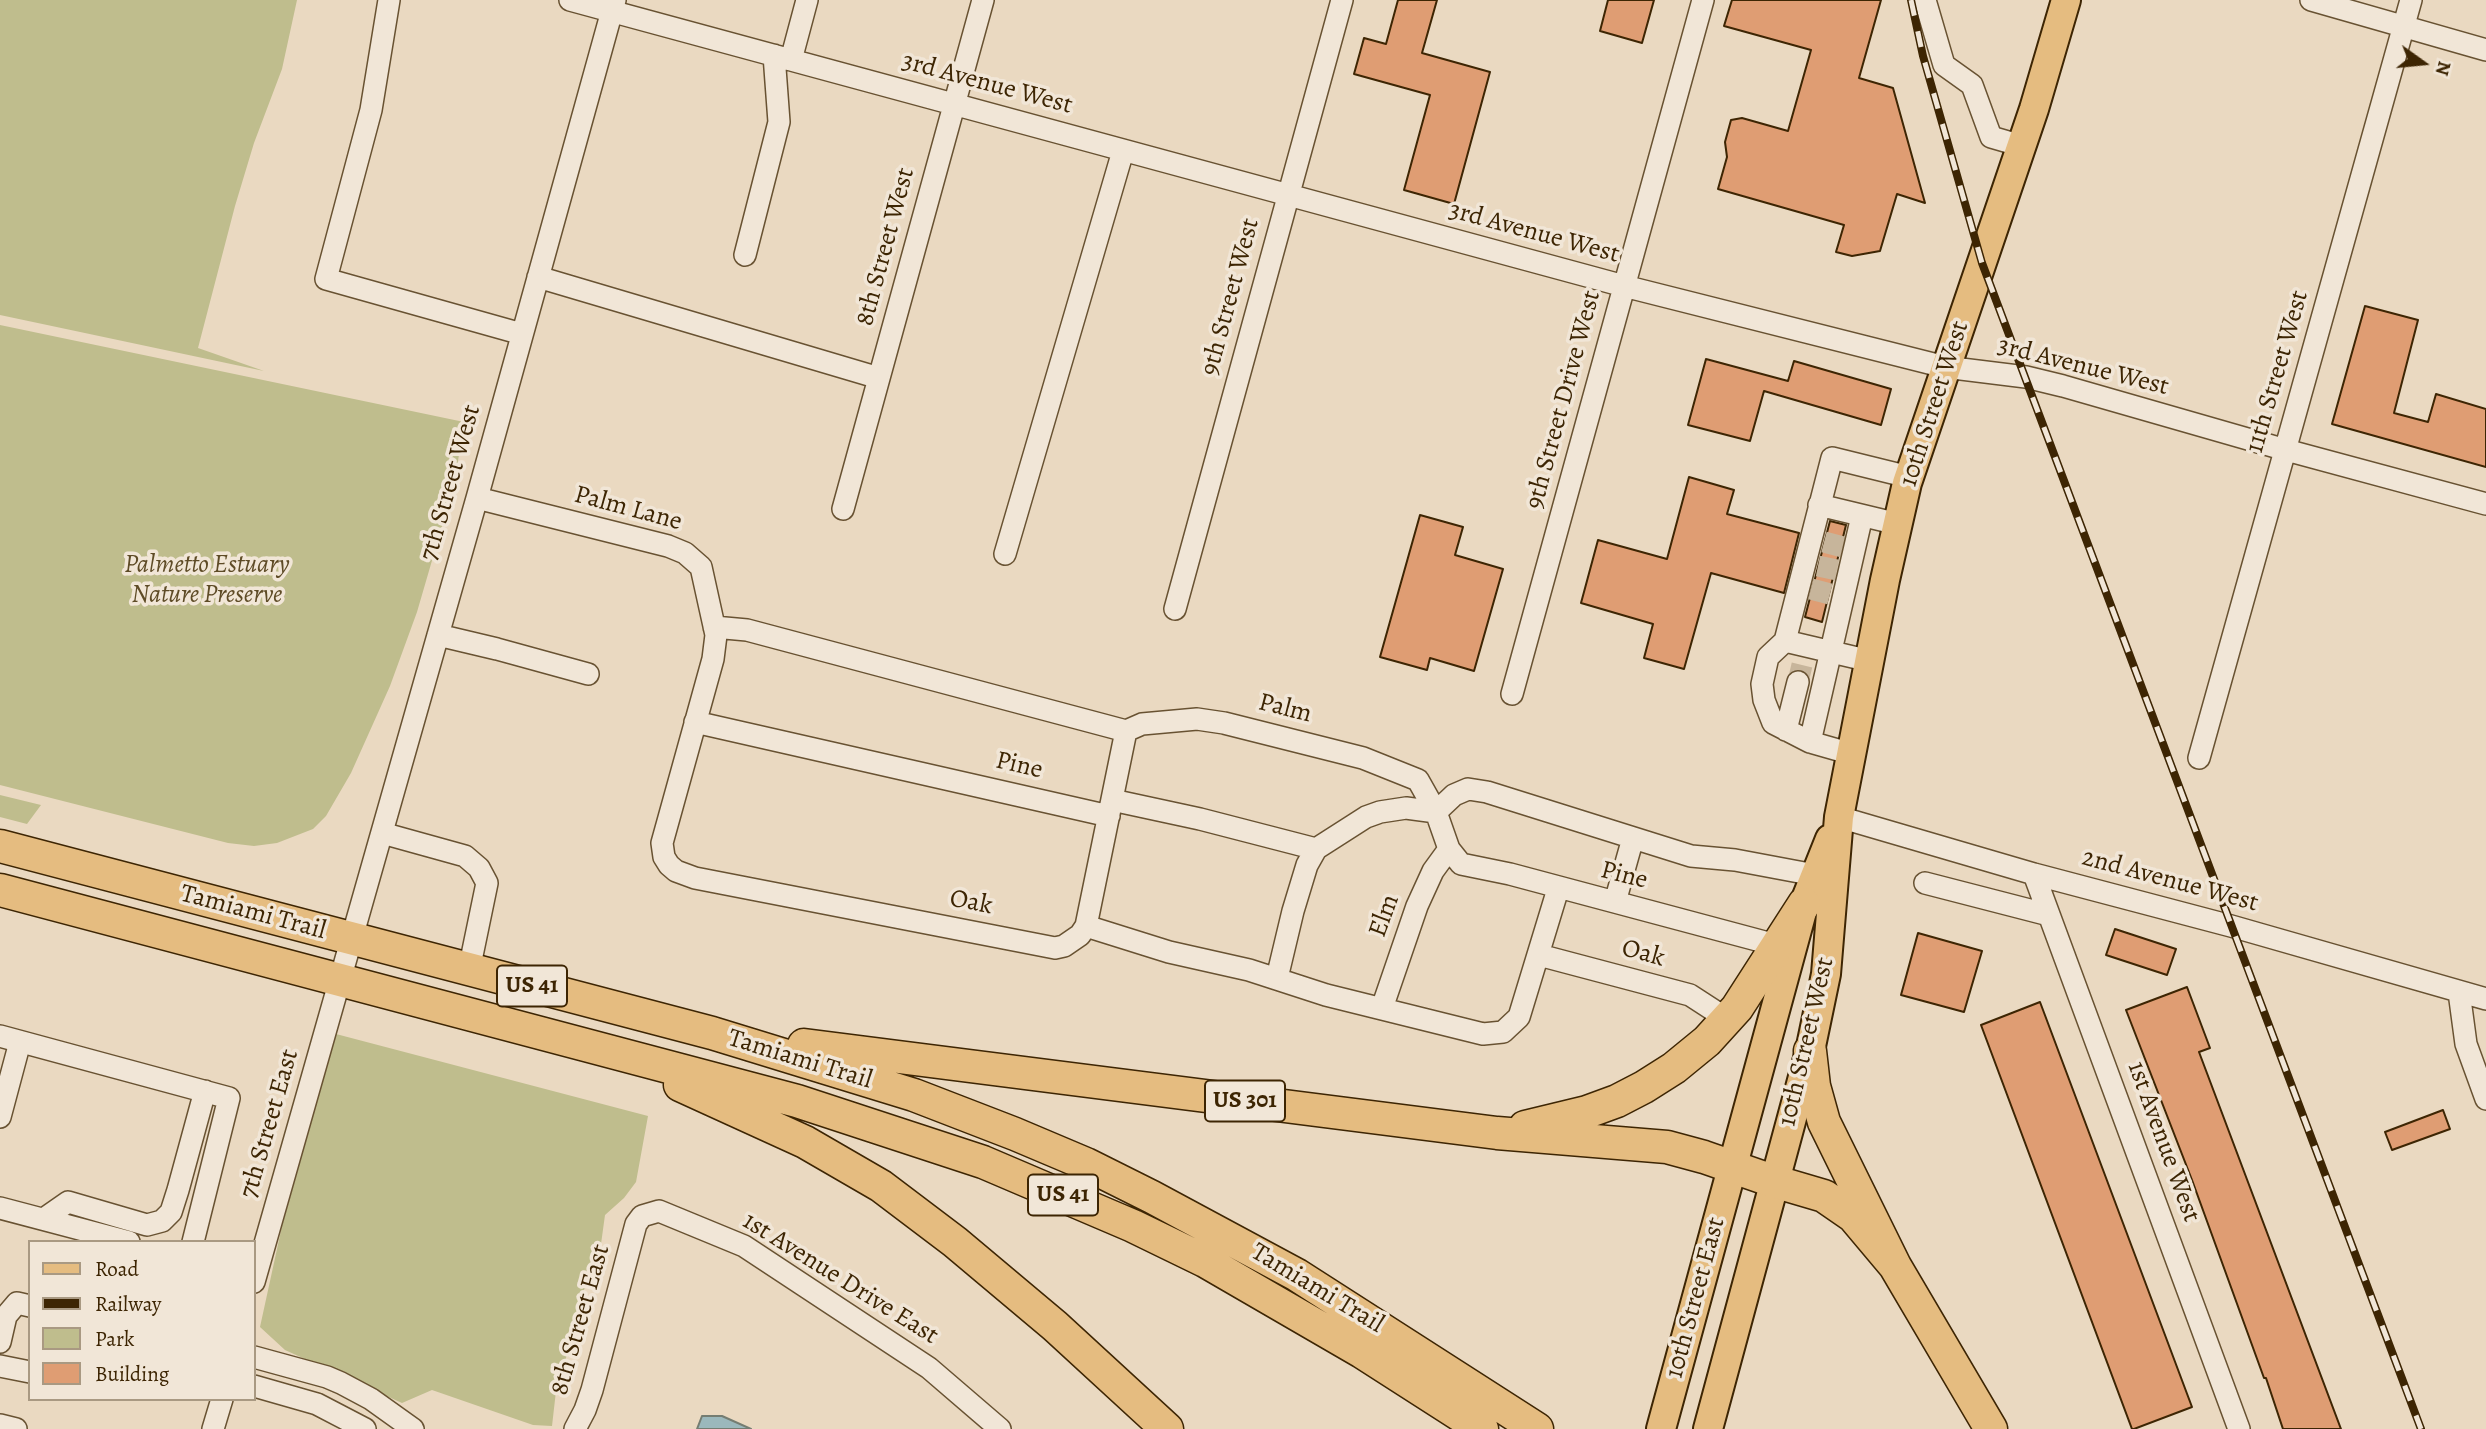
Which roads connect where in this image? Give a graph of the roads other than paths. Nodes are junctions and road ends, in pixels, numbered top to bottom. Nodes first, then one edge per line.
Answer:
1 (389, 0) edge
2 (570, 0) edge
3 (807, 0) edge
4 (983, 0) edge
5 (1342, 0) edge
6 (1703, 0) edge
7 (1925, 0) edge
8 (2066, 0) edge
9 (2311, 0) edge
10 (2411, 0) edge
11 (614, 6) edge
12 (2404, 27) junction
13 (2486, 50) edge
14 (782, 57) junction
15 (954, 104) junction
16 (2022, 146) junction
17 (1124, 150) junction
18 (1288, 194) junction
19 (745, 255) dead end
20 (538, 277) junction
21 (1624, 286) junction
22 (522, 334) junction
23 (1945, 367) junction
24 (879, 378) junction
25 (2286, 450) junction
26 (1909, 477) junction
27 (477, 498) junction
28 (2486, 504) edge
29 (1819, 505) junction
30 (843, 509) dead end
31 (1862, 516) junction
32 (1898, 524) junction
33 (1833, 545) junction
34 (1005, 554) dead end
35 (1827, 568) junction
36 (1821, 592) junction
37 (1175, 609) dead end
38 (714, 627) junction
39 (438, 635) junction
40 (1785, 641) junction
41 (1831, 652) junction
42 (1870, 661) junction
43 (1803, 664) junction
44 (589, 674) dead end
45 (1512, 694) dead end
46 (695, 722) junction
47 (1786, 730) junction
48 (1126, 731) junction
49 (1810, 742) junction
50 (1852, 754) junction
51 (2199, 758) dead end
52 (1111, 808) junction
53 (1436, 812) junction
54 (1839, 817) junction
55 (382, 833) junction
56 (1633, 838) junction
57 (662, 843) joint
58 (0, 846) edge
59 (1316, 849) junction
60 (1449, 849) junction
61 (2034, 874) junction
62 (1925, 883) dead end
63 (1558, 888) junction
64 (1809, 889) junction
65 (0, 890) edge
66 (1615, 902) junction
67 (2049, 915) junction
68 (1086, 926) junction
69 (352, 939) junction
70 (1785, 948) junction
71 (1539, 955) junction
72 (470, 970) junction
73 (1277, 978) junction
74 (340, 981) junction
75 (2459, 992) junction
76 (2485, 993) edge
77 (1382, 1008) junction
78 (1727, 1018) junction
79 (712, 1033) junction
80 (10, 1039) edge
81 (605, 1050) junction
82 (1810, 1051) junction
83 (205, 1091) junction
84 (2486, 1099) edge
85 (0, 1117) edge
86 (1497, 1133) junction
87 (1732, 1166) junction
88 (1773, 1181) junction
89 (0, 1208) edge
90 (45, 1218) junction
91 (636, 1224) joint
92 (122, 1240) edge
93 (194, 1240) edge
94 (1895, 1266) junction
95 (256, 1272) edge
96 (28, 1306) edge
97 (0, 1342) edge
98 (256, 1358) edge
99 (0, 1366) edge
100 (28, 1372) edge
101 (327, 1377) junction
102 (256, 1387) edge
103 (221, 1401) edge
104 (317, 1404) junction
105 (0, 1425) edge
106 (406, 1427) edge
107 (16, 1429) edge
108 (213, 1429) edge
109 (365, 1429) edge
110 (575, 1429) edge
111 (1000, 1429) edge
112 (1167, 1429) edge
113 (1482, 1429) edge
114 (1537, 1429) edge
115 (1661, 1429) edge
116 (1708, 1429) edge
117 (1991, 1429) edge
118 (2239, 1429) edge

1 - 22 street
2 - 11 street, 3rd Avenue West
3 - 14 street
4 - 15 street, 8th Street West
5 - 18 street, 9th Street West
6 - 21 street, 9th Street Drive West
7 - 16 street
8 - 16 main road, 10th Street West
9 - 12 street
10 - 12 street, 11th Street West
11 - 14 street, 3rd Avenue West
11 - 20 street, 7th Street West
12 - 13 street
12 - 25 street, 11th Street West
14 - 15 street, 3rd Avenue West
14 - 19 street
15 - 17 street, 3rd Avenue West
15 - 24 street, 8th Street West
16 - 23 main road, 10th Street West
17 - 18 street, 3rd Avenue West
17 - 34 street
18 - 21 street, 3rd Avenue West
18 - 37 street, 9th Street West
20 - 22 street, 7th Street West
20 - 24 street
21 - 23 street, 3rd Avenue West
21 - 45 street, 9th Street Drive West
22 - 27 street, 7th Street West
23 - 25 street, 3rd Avenue West
23 - 26 main road, 10th Street West
24 - 30 street, 8th Street West
25 - 28 street, 3rd Avenue West
25 - 51 street, 11th Street West
26 - 29 street
26 - 32 main road, 10th Street West
27 - 38 street, Palm Lane
27 - 39 street, 7th Street West
29 - 31 street
29 - 33 street
31 - 32 street
31 - 33 street
32 - 42 main road, 10th Street West
33 - 35 street
33 - 35 street
35 - 36 street
35 - 36 street
36 - 40 street
36 - 41 street
38 - 46 street, Palm Lane
38 - 48 street, Palm
39 - 44 street
39 - 55 street, 7th Street West
40 - 43 street
40 - 47 street
41 - 42 street
41 - 43 street
41 - 49 street
42 - 50 main road, 10th Street West
43 - 47 street
46 - 52 street, Pine
46 - 57 street, Palm Lane
47 - 49 street
48 - 52 street
48 - 53 street, Palm
49 - 50 street
50 - 54 main road, 10th Street West
52 - 59 street, Pine
52 - 68 street
53 - 56 street
53 - 59 street
53 - 60 street, Palm
54 - 61 street, 2nd Avenue West
54 - 64 main road, 10th Street West
54 - 82 main road, 10th Street West
55 - 69 street, 7th Street West
55 - 72 street
56 - 64 street
56 - 66 street
57 - 68 street, Oak
58 - 69 highway, Tamiami Trail / US 41
59 - 73 street
60 - 63 street, Pine
60 - 77 street, Elm
61 - 67 street, 1st Avenue West
61 - 75 street, 2nd Avenue West
62 - 67 street
63 - 66 street, Pine
63 - 71 street
64 - 70 highway
65 - 74 highway, Tamiami Trail / US 41
66 - 70 street, Pine
67 - 118 street, 1st Avenue West
68 - 73 street
69 - 72 highway, Tamiami Trail / US 41
69 - 74 street, 7th Street West
70 - 78 highway
70 - 87 main road, 10th Street West
71 - 77 street
71 - 78 street, Oak
72 - 79 highway, Tamiami Trail / US 41
73 - 77 street
74 - 81 highway, Tamiami Trail / US 41
74 - 95 street, 7th Street East
75 - 76 street, 2nd Avenue West
75 - 84 street
78 - 86 highway
79 - 86 highway, US 301
79 - 114 highway, Tamiami Trail / US 41
80 - 83 street
80 - 85 street
81 - 112 highway
81 - 113 highway, Tamiami Trail / US 41
82 - 88 main road, 10th Street West
82 - 94 highway
83 - 90 street
83 - 93 street
86 - 87 highway, US 301
87 - 88 highway, US 301
87 - 115 main road, 10th Street East
88 - 94 highway
88 - 116 main road, 10th Street East
89 - 90 street
90 - 92 street
91 - 110 street, 8th Street East
91 - 111 street, 1st Avenue Drive East
94 - 117 highway
96 - 97 street
98 - 101 street
99 - 100 street
101 - 104 street
101 - 106 street
102 - 104 street
103 - 108 street
104 - 109 street
105 - 107 street

